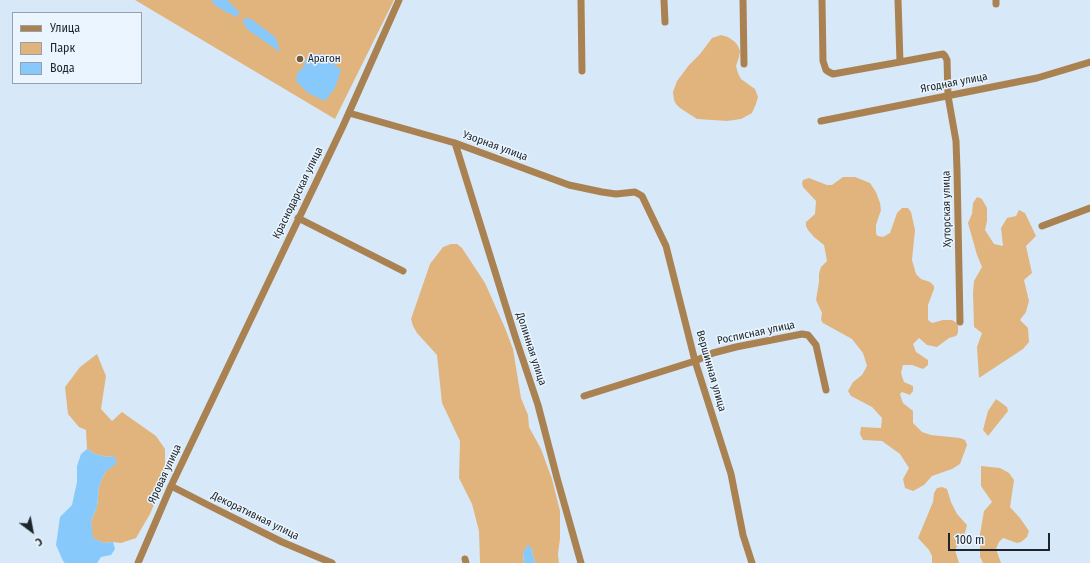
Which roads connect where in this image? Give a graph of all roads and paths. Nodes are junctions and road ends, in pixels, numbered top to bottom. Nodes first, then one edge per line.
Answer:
1 (399, 0) edge
2 (581, 0) edge
3 (664, 0) edge
4 (743, 0) edge
5 (822, 0) edge
6 (898, 0) edge
7 (665, 22) dead end
8 (900, 62) junction
9 (1090, 62) edge
10 (744, 64) dead end
11 (582, 71) dead end
12 (948, 96) junction
13 (349, 113) junction
14 (821, 121) dead end
15 (454, 143) junction
16 (635, 192) joint
17 (1090, 208) edge
18 (298, 218) junction
19 (1042, 226) dead end
20 (403, 271) dead end
21 (960, 322) dead end
22 (695, 361) junction
23 (826, 390) dead end
24 (215, 396) joint
25 (584, 396) dead end
26 (171, 486) junction
27 (138, 563) edge
28 (332, 563) edge
29 (581, 563) edge
30 (752, 563) edge

1 - 13 street, Краснодарская улица
2 - 11 street
3 - 7 street
4 - 10 street
5 - 8 street
6 - 8 street
8 - 12 street, Хуторская улица
9 - 12 street, Ягодная улица
12 - 14 street, Ягодная улица
12 - 21 street, Хуторская улица
13 - 15 street, Узорная улица
13 - 18 street, Краснодарская улица
15 - 16 street, Узорная улица
15 - 29 street, Долинная улица
16 - 22 street, Вершинная улица
17 - 19 street
18 - 20 street
18 - 24 street, Краснодарская улица
22 - 23 street, Росписная улица
22 - 25 street, Росписная улица
22 - 30 street, Вершинная улица
24 - 26 street, Яровая улица
26 - 27 street, Яровая улица
26 - 28 street, Декоративная улица

